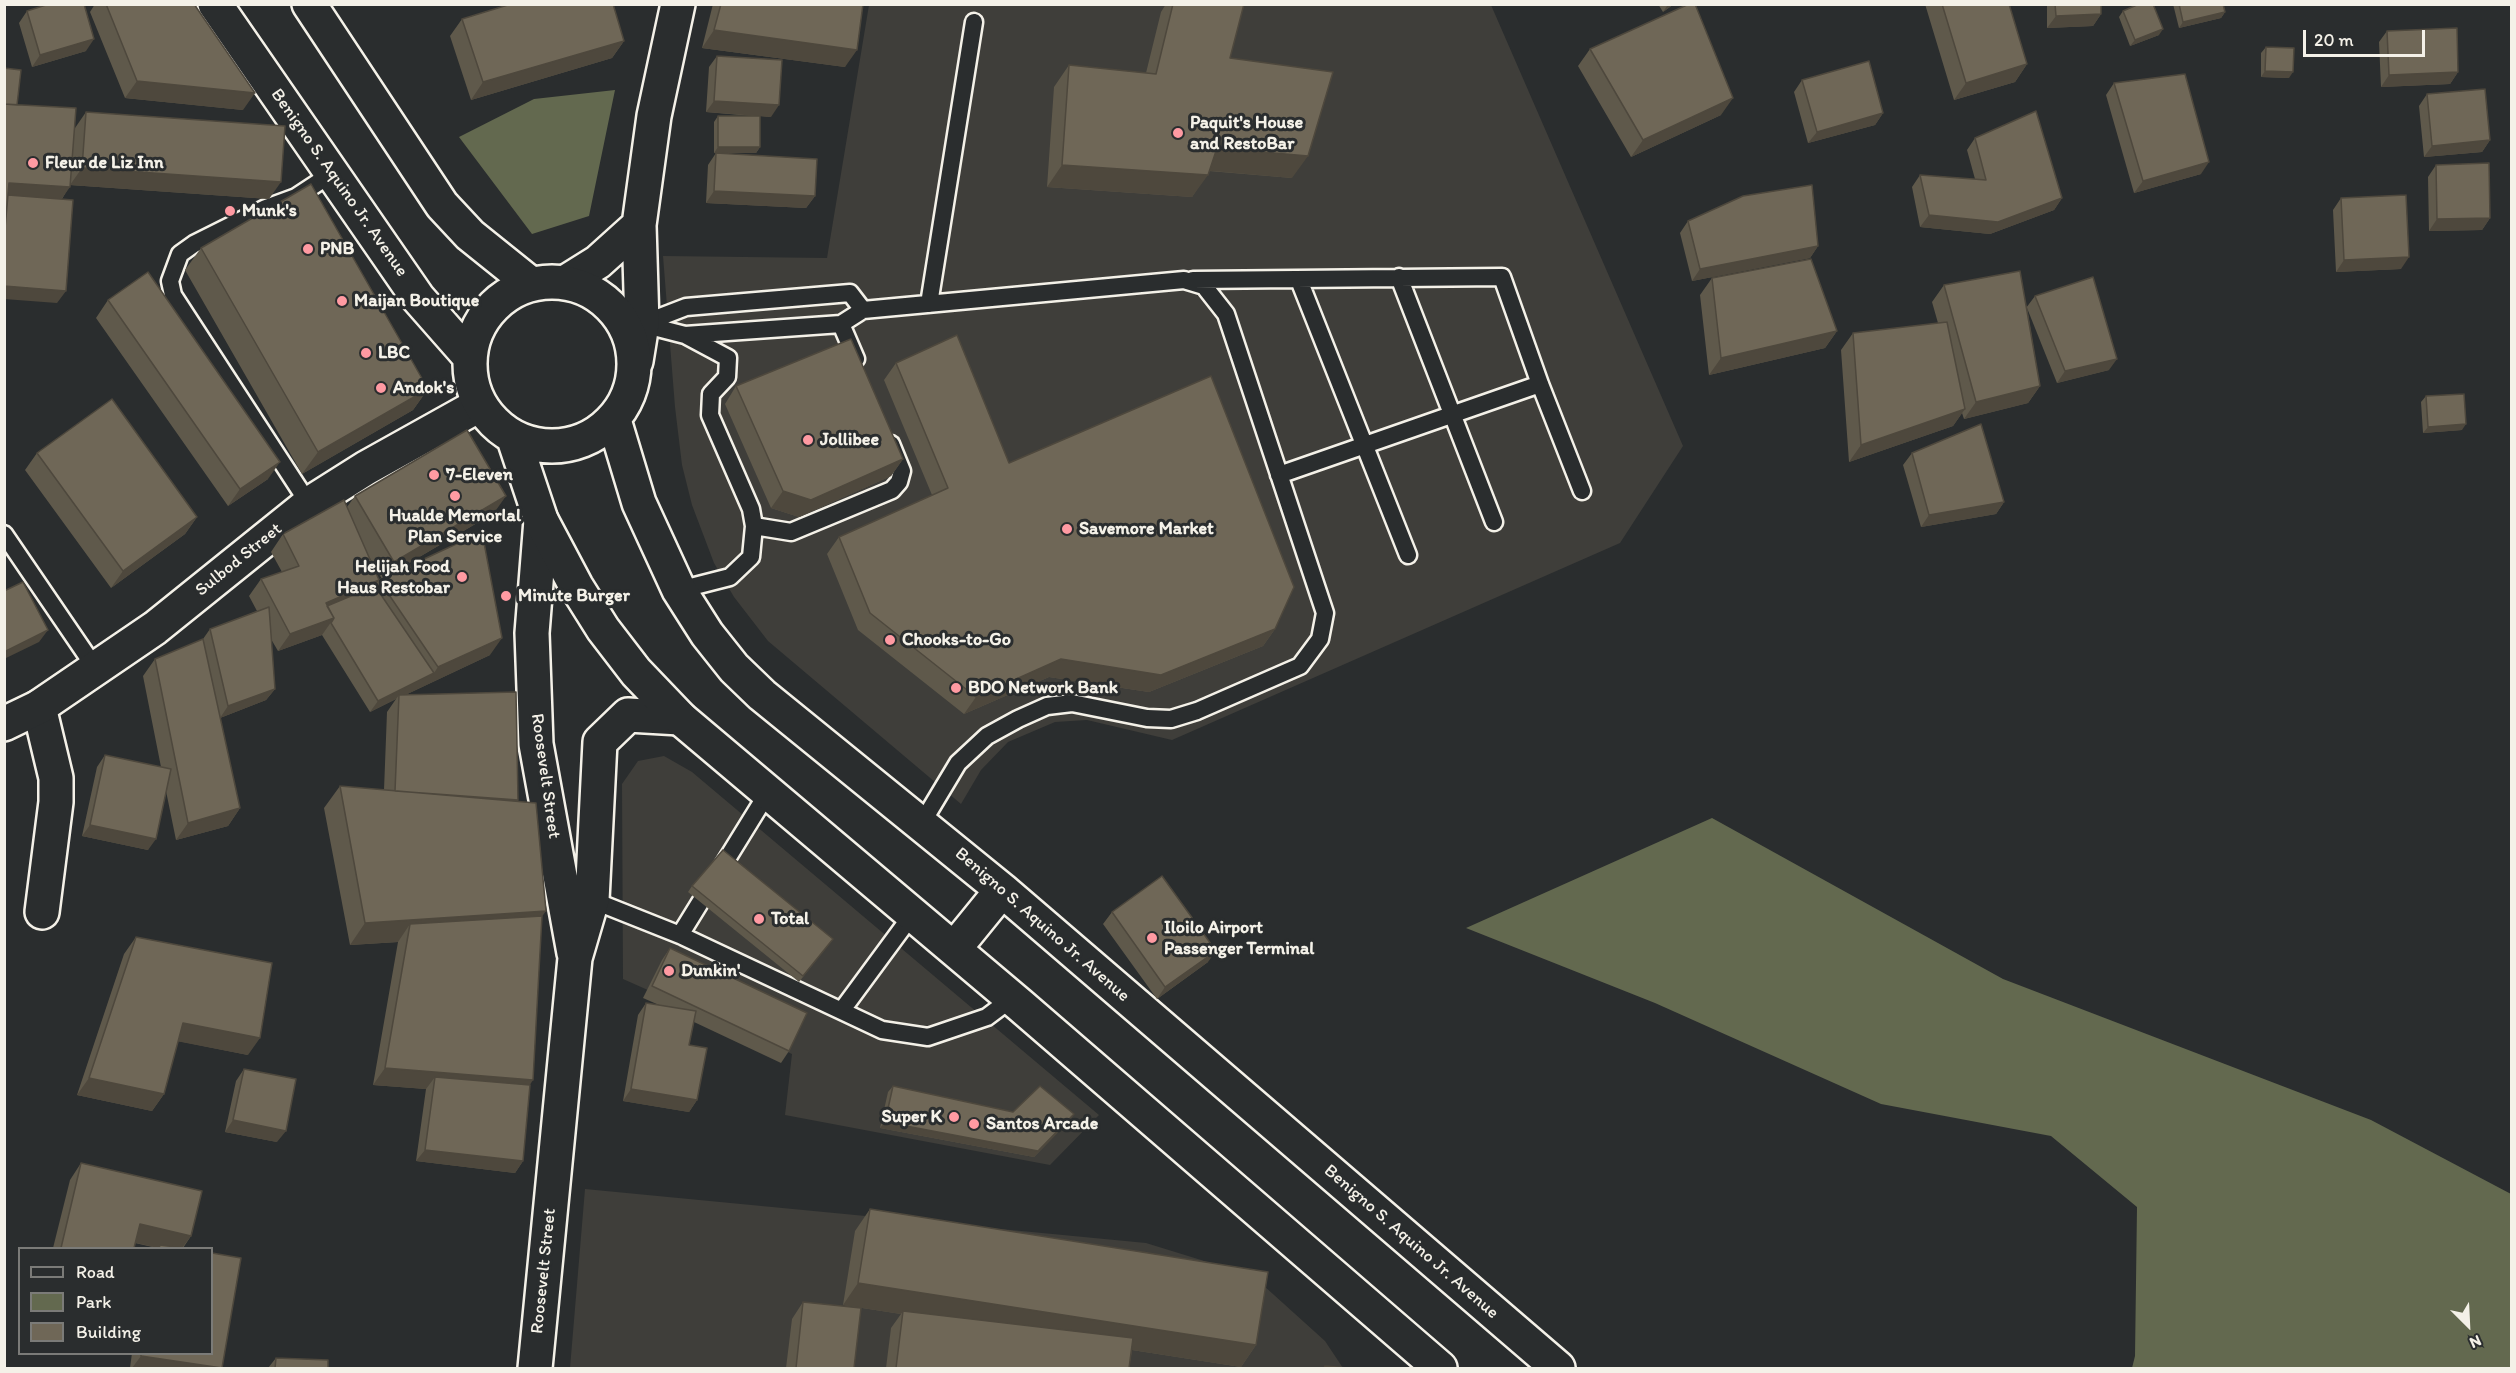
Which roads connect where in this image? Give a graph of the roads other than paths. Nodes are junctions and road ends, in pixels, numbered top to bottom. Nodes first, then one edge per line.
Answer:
1 (215, 4) edge
2 (309, 4) edge
3 (678, 4) edge
4 (974, 22) dead end
5 (331, 174) junction
6 (639, 225) junction
7 (1399, 277) junction
8 (1184, 280) junction
9 (1299, 280) junction
10 (566, 282) junction
11 (531, 284) junction
12 (929, 304) junction
13 (863, 310) junction
14 (642, 324) junction
15 (841, 324) junction
16 (685, 335) junction
17 (469, 356) junction
18 (636, 361) junction
19 (863, 376) edge
20 (1540, 384) junction
21 (479, 405) junction
22 (1453, 414) junction
23 (614, 420) junction
24 (884, 429) edge
25 (514, 438) junction
26 (1364, 444) junction
27 (1280, 475) junction
28 (1582, 491) dead end
29 (309, 504) junction
30 (542, 520) junction
31 (1494, 522) dead end
32 (754, 526) junction
33 (4, 534) edge
34 (1408, 555) dead end
35 (679, 590) junction
36 (96, 669) junction
37 (39, 707) junction
38 (680, 718) junction
39 (4, 724) edge
40 (767, 794) junction
41 (922, 823) junction
42 (1002, 890) junction
43 (578, 901) junction
44 (42, 912) dead end
45 (912, 915) junction
46 (680, 935) junction
47 (954, 949) junction
48 (1011, 999) junction
49 (842, 1010) junction
50 (535, 1368) edge
51 (1440, 1368) edge
52 (1558, 1368) edge

1 - 5 main road, Benigno S. Aquino Jr. Avenue
2 - 11 main road
3 - 6 main road
4 - 12 lane
5 - 17 main road, Benigno S. Aquino Jr. Avenue
5 - 29 lane
6 - 10 main road
6 - 14 main road
7 - 9 lane
7 - 20 lane
7 - 22 lane
8 - 9 lane
8 - 12 lane
8 - 27 lane
9 - 26 lane
10 - 11 main road
10 - 18 main road
11 - 17 main road
12 - 13 lane
13 - 14 lane
13 - 15 lane
14 - 16 lane
14 - 18 main road
15 - 16 lane
15 - 19 lane
16 - 32 lane
17 - 21 main road
18 - 23 main road
20 - 22 lane
20 - 28 lane
21 - 25 main road
21 - 29 main road, Sulbod Street
22 - 26 lane
22 - 31 lane
23 - 25 main road
23 - 35 main road, Benigno S. Aquino Jr. Avenue
24 - 32 lane
25 - 30 main road
26 - 27 lane
26 - 34 lane
27 - 41 lane
29 - 36 main road, Sulbod Street
30 - 38 main road
30 - 43 main road, Roosevelt Street
32 - 35 lane
33 - 36 lane
35 - 41 main road, Benigno S. Aquino Jr. Avenue
36 - 37 main road, Sulbod Street
37 - 39 main road, Sulbod Street
37 - 44 main road
38 - 40 main road
38 - 43 main road, Roosevelt Street
40 - 45 main road
40 - 46 lane
41 - 42 main road, Benigno S. Aquino Jr. Avenue
42 - 47 main road
42 - 52 main road, Benigno S. Aquino Jr. Avenue
43 - 46 lane
43 - 50 main road, Roosevelt Street
45 - 47 main road
45 - 49 lane
46 - 49 lane
47 - 48 main road
48 - 49 lane
48 - 51 main road

